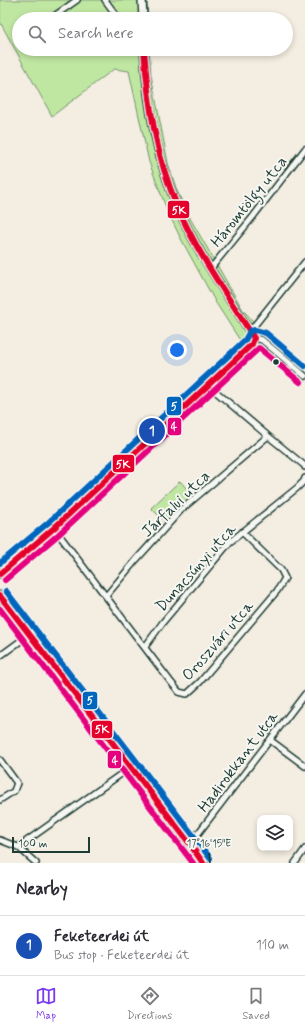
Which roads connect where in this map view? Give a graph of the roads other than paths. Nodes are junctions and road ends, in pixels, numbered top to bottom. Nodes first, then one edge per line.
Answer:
1 (77, 0) edge
2 (105, 0) edge
3 (142, 0) edge
4 (60, 12) edge
5 (114, 12) edge
6 (143, 12) edge
7 (145, 56) edge
8 (305, 149) edge
9 (305, 262) edge
10 (211, 268) junction
11 (250, 331) junction
12 (254, 338) junction
13 (305, 376) edge
14 (208, 385) junction
15 (268, 436) junction
16 (305, 467) edge
17 (305, 478) edge
18 (54, 528) junction
19 (242, 532) junction
20 (0, 574) edge
21 (0, 596) edge
22 (106, 596) junction
23 (30, 634) junction
24 (145, 646) junction
25 (0, 656) edge
26 (305, 694) edge
27 (270, 740) junction
28 (0, 760) edge
29 (305, 766) edge
30 (131, 767) junction
31 (0, 800) edge
32 (0, 840) edge
33 (190, 844) junction
34 (18, 847) junction
35 (305, 849) edge
36 (36, 863) edge
37 (203, 863) edge
38 (295, 863) edge

1 - 4 street
2 - 5 street
3 - 6 main road
7 - 10 main road
8 - 10 street, Háromtölgy utca
9 - 11 street
10 - 11 main road
11 - 12 main road
12 - 13 street
12 - 14 main road
14 - 15 street
14 - 18 main road
15 - 16 street
15 - 22 street, Járfalui utca
17 - 19 street, Dunacsúnyi utca
18 - 20 main road
18 - 22 street, Oroszvári utca
19 - 24 street, Dunacsúnyi utca
19 - 24 street, Oroszvári utca
21 - 23 main road
22 - 24 street, Oroszvári utca
23 - 25 street
23 - 30 main road
26 - 27 street, Hadirokkant utca
27 - 29 street
27 - 33 street, Hadirokkant utca
28 - 31 street
30 - 33 main road
30 - 34 street
32 - 34 street
33 - 37 main road
34 - 36 street
35 - 38 street

